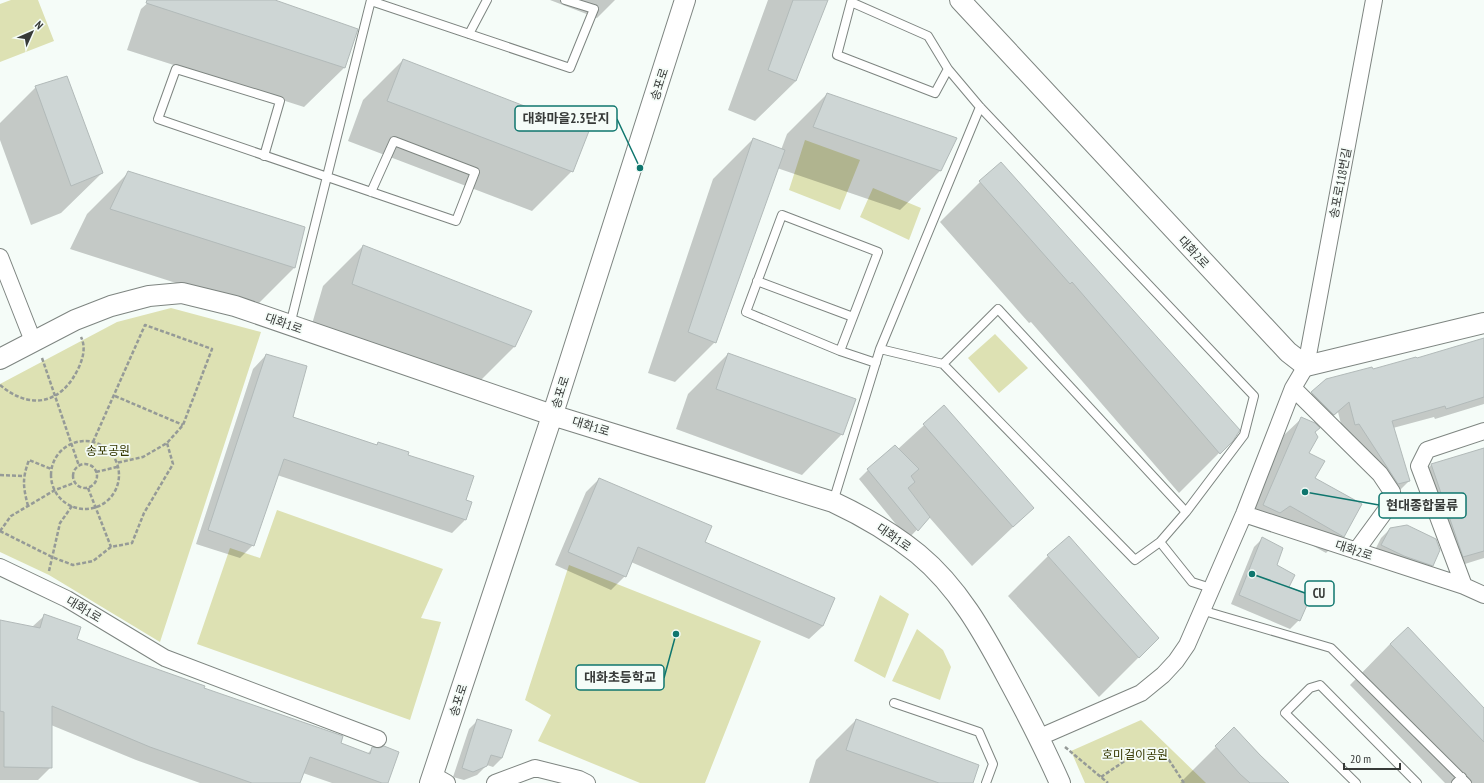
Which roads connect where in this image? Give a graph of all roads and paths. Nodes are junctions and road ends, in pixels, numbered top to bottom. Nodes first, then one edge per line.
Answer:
1 (487, 0) edge
2 (565, 0) edge
3 (685, 0) edge
4 (960, 0) edge
5 (1374, 0) edge
6 (371, 1) edge
7 (469, 34) junction
8 (948, 69) junction
9 (980, 107) junction
10 (264, 156) junction
11 (327, 177) junction
12 (371, 192) junction
13 (0, 257) edge
14 (757, 281) junction
15 (853, 317) junction
16 (1484, 323) edge
17 (290, 325) junction
18 (79, 331) dead end
19 (36, 346) junction
20 (880, 349) junction
21 (840, 351) junction
22 (0, 359) edge
23 (876, 363) junction
24 (943, 364) junction
25 (1306, 366) junction
26 (0, 385) edge
27 (1293, 388) junction
28 (56, 396) junction
29 (115, 396) junction
30 (552, 415) junction
31 (184, 425) junction
32 (1484, 431) edge
33 (93, 442) junction
34 (72, 443) junction
35 (167, 443) junction
36 (116, 463) junction
37 (79, 466) junction
38 (117, 467) junction
39 (51, 469) junction
40 (96, 472) junction
41 (0, 475) edge
42 (23, 476) junction
43 (74, 483) junction
44 (88, 488) junction
45 (55, 490) junction
46 (833, 502) junction
47 (28, 506) junction
48 (72, 506) junction
49 (95, 507) junction
50 (1186, 512) junction
51 (1244, 514) junction
52 (0, 531) edge
53 (1160, 542) junction
54 (111, 547) junction
55 (1356, 551) junction
56 (52, 557) junction
57 (0, 567) edge
58 (1464, 586) junction
59 (44, 588) junction
60 (1210, 588) junction
61 (1484, 595) edge
62 (1200, 610) junction
63 (894, 703) dead end
64 (1040, 737) junction
65 (378, 738) dead end
66 (1060, 743) dead end
67 (1102, 777) junction
68 (437, 780) edge
69 (1461, 781) edge
70 (496, 783) edge
71 (587, 783) edge
72 (986, 783) edge
73 (1060, 783) edge
74 (1108, 783) edge
75 (1184, 783) edge
76 (1356, 783) edge
77 (1417, 783) edge

1 - 7 lane
2 - 7 lane
3 - 30 street, 송포로
4 - 25 street, 대화2로
5 - 25 street, 송포로118번길
6 - 7 lane
6 - 11 lane
8 - 8 lane
8 - 9 lane
9 - 20 lane
9 - 50 lane
10 - 10 lane
10 - 11 lane
11 - 12 lane
11 - 17 lane
12 - 12 lane
13 - 19 street
14 - 15 lane
14 - 15 lane
14 - 21 lane
15 - 21 lane
16 - 25 street
17 - 19 street, 대화1로
17 - 30 street, 대화1로
18 - 28 path
19 - 22 street, 대화1로
19 - 28 path
20 - 23 lane
20 - 24 lane
21 - 23 lane
23 - 46 lane
24 - 50 lane
24 - 53 lane
25 - 27 street
26 - 28 path
27 - 51 street
27 - 55 street
28 - 34 path
29 - 31 path
29 - 31 path
29 - 33 path
30 - 46 street, 대화1로
30 - 68 street, 송포로
31 - 35 path
32 - 58 street
33 - 34 path
33 - 36 path
34 - 37 path
34 - 39 path
35 - 36 path
35 - 54 path
36 - 38 path
37 - 40 path
37 - 43 path
38 - 40 path
38 - 49 path
39 - 42 path
39 - 45 path
40 - 44 path
41 - 42 path
42 - 47 path
43 - 44 path
43 - 45 path
44 - 49 path
45 - 47 path
45 - 48 path
46 - 64 street, 대화1로
47 - 52 path
48 - 49 path
48 - 56 path
49 - 54 path
50 - 53 lane
51 - 55 street, 대화2로
51 - 60 street
52 - 56 path
53 - 60 lane
54 - 56 path
55 - 58 street, 대화2로
56 - 59 path
57 - 59 street, 대화1로
58 - 61 street, 대화2로
59 - 65 street, 대화1로
60 - 62 street
62 - 64 street
62 - 69 lane
63 - 72 lane
64 - 73 street, 대화1로
66 - 67 path
67 - 74 path
67 - 75 path
70 - 71 street
76 - 77 lane

